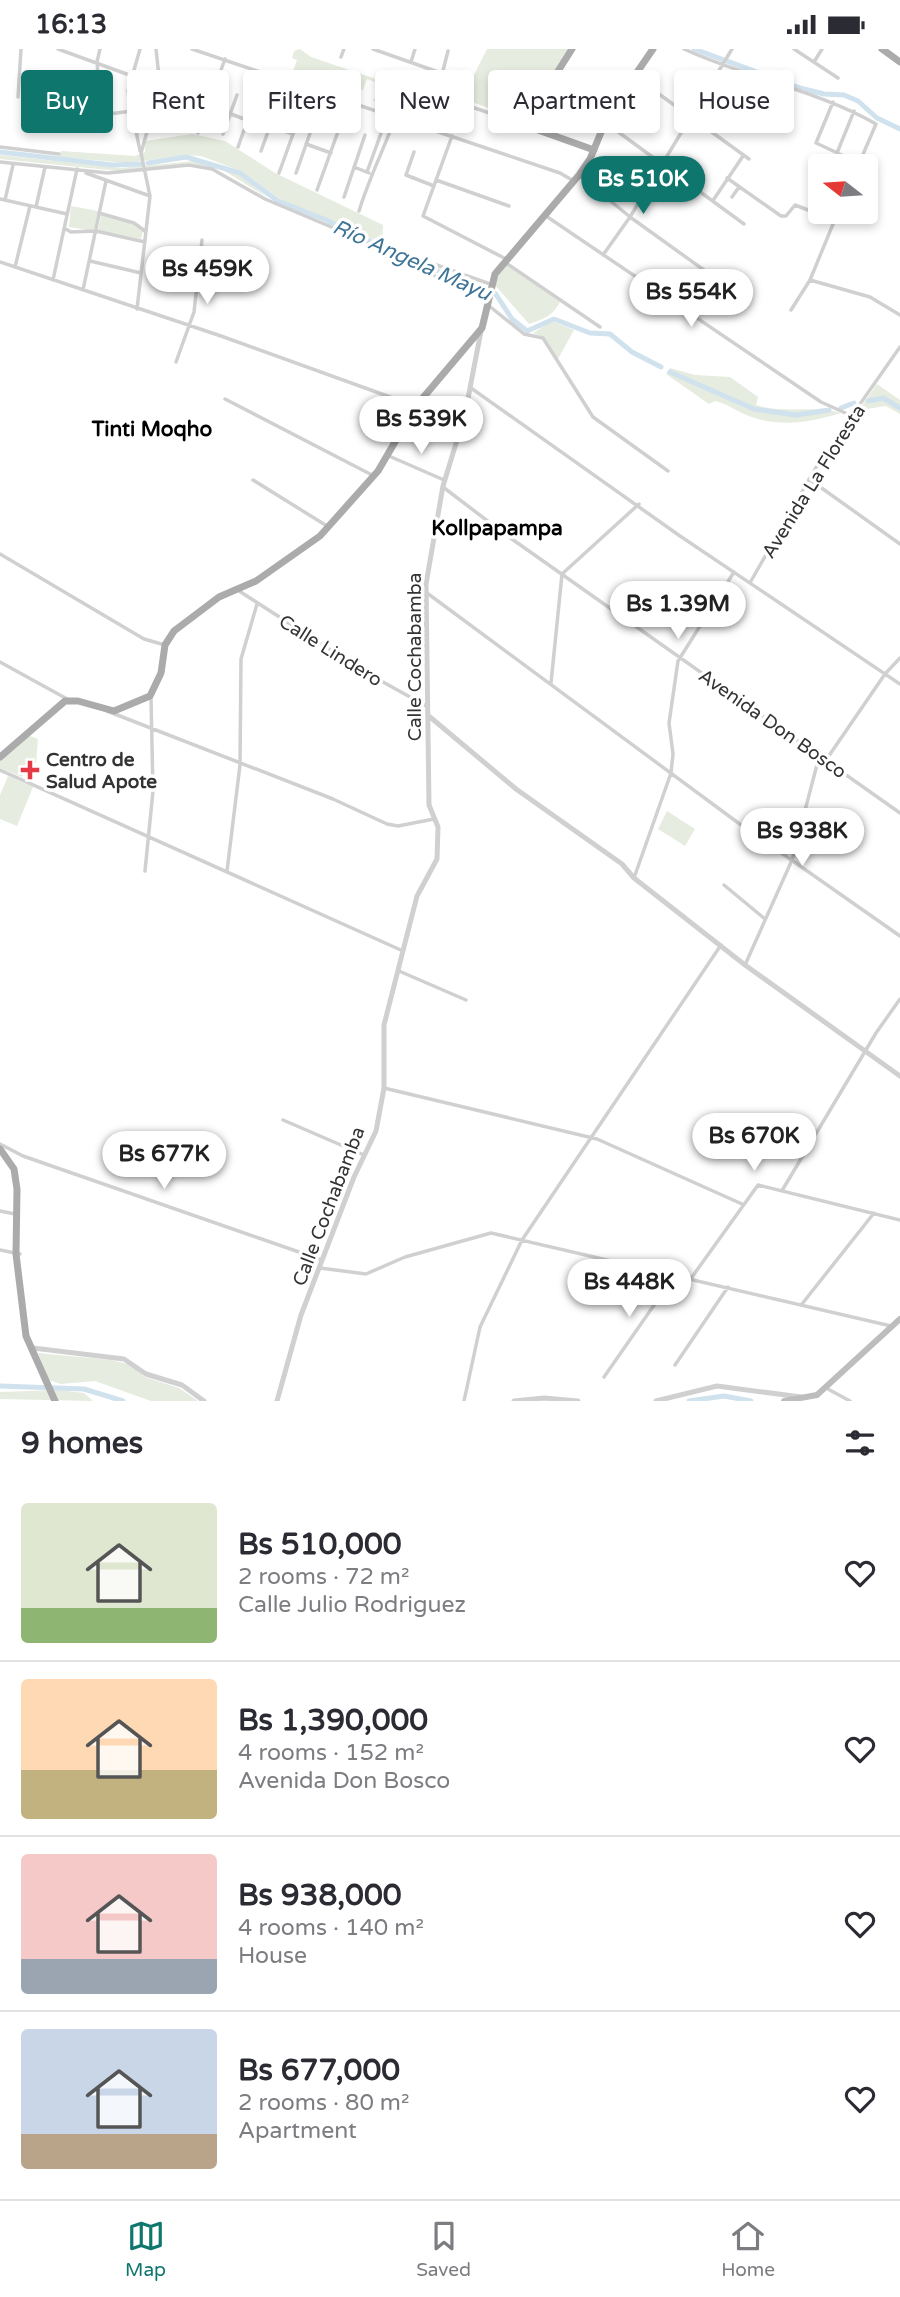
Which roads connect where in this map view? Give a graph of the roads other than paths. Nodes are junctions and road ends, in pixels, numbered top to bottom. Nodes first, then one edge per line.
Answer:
1 (21, 49) edge
2 (60, 49) edge
3 (100, 49) edge
4 (140, 49) edge
5 (156, 49) edge
6 (192, 49) edge
7 (344, 49) edge
8 (373, 49) edge
9 (415, 49) edge
10 (572, 49) edge
11 (653, 49) edge
12 (684, 49) edge
13 (732, 49) edge
14 (794, 49) edge
15 (822, 49) edge
16 (882, 49) edge
17 (448, 51) dead end
18 (341, 57) dead end
19 (225, 59) junction
20 (97, 62) junction
21 (411, 62) junction
22 (814, 62) junction
23 (900, 62) edge
24 (724, 64) junction
25 (134, 70) edge
26 (221, 70) edge
27 (259, 70) edge
28 (433, 70) edge
29 (442, 70) edge
30 (559, 70) edge
31 (639, 70) edge
32 (720, 70) edge
33 (127, 74) edge
34 (838, 78) dead end
35 (237, 95) dead end
36 (18, 97) dead end
37 (833, 101) junction
38 (854, 111) junction
39 (127, 112) edge
40 (230, 114) junction
41 (243, 119) edge
42 (137, 133) edge
43 (243, 133) edge
44 (267, 133) edge
45 (290, 133) edge
46 (310, 133) edge
47 (338, 133) edge
48 (382, 133) edge
49 (390, 133) edge
50 (444, 133) edge
51 (546, 133) edge
52 (600, 133) edge
53 (620, 133) edge
54 (681, 133) edge
55 (712, 133) edge
56 (223, 134) dead end
57 (293, 134) joint
58 (365, 135) dead end
59 (452, 136) junction
60 (306, 144) junction
61 (0, 147) edge
62 (238, 147) dead end
63 (594, 150) junction
64 (261, 151) dead end
65 (414, 152) dead end
66 (141, 153) junction
67 (331, 153) junction
68 (837, 153) joint
69 (60, 154) dead end
70 (864, 154) edge
71 (743, 156) junction
72 (749, 159) dead end
73 (0, 162) edge
74 (662, 162) junction
75 (13, 164) junction
76 (45, 167) junction
77 (354, 167) junction
78 (77, 169) junction
79 (146, 171) junction
80 (279, 173) dead end
81 (296, 173) dead end
82 (369, 173) junction
83 (577, 178) junction
84 (727, 178) junction
85 (436, 180) junction
86 (106, 181) junction
87 (434, 185) junction
88 (739, 187) junction
89 (317, 190) dead end
90 (150, 196) junction
91 (344, 197) dead end
92 (732, 197) dead end
93 (714, 199) junction
94 (1, 200) edge
95 (33, 206) junction
96 (509, 206) dead end
97 (808, 210) edge
98 (359, 211) dead end
99 (99, 213) junction
100 (67, 214) junction
101 (546, 216) junction
102 (629, 217) junction
103 (744, 224) dead end
104 (832, 224) edge
105 (64, 228) junction
106 (96, 231) junction
107 (145, 231) junction
108 (202, 240) dead end
109 (145, 242) junction
110 (406, 254) dead end
111 (603, 255) junction
112 (505, 260) junction
113 (90, 261) junction
114 (0, 262) edge
115 (15, 267) junction
116 (141, 273) junction
117 (810, 280) junction
118 (53, 281) junction
119 (722, 283) dead end
120 (83, 290) junction
121 (488, 293) junction
122 (137, 309) junction
123 (791, 310) dead end
124 (900, 315) edge
125 (190, 327) junction
126 (600, 327) dead end
127 (474, 344) junction
128 (900, 347) edge
129 (176, 362) dead end
130 (471, 388) junction
131 (225, 399) dead end
132 (416, 406) junction
133 (852, 416) junction
134 (388, 455) junction
135 (668, 471) dead end
136 (374, 476) junction
137 (809, 479) junction
138 (253, 480) dead end
139 (443, 483) junction
140 (639, 504) junction
141 (329, 527) junction
142 (900, 544) edge
143 (0, 554) edge
144 (734, 572) junction
145 (562, 574) junction
146 (751, 581) junction
147 (236, 589) junction
148 (427, 593) junction
149 (257, 604) junction
150 (165, 645) junction
151 (680, 657) junction
152 (900, 658) edge
153 (0, 662) edge
154 (885, 674) junction
155 (551, 683) junction
156 (900, 684) edge
157 (150, 696) junction
158 (69, 700) junction
159 (428, 707) junction
160 (107, 712) junction
161 (430, 717) junction
162 (152, 730) junction
163 (0, 757) edge
164 (819, 757) junction
165 (826, 760) junction
166 (240, 765) junction
167 (0, 770) edge
168 (671, 773) junction
169 (900, 813) edge
170 (434, 819) junction
171 (151, 838) junction
172 (792, 860) junction
173 (145, 871) dead end
174 (227, 871) junction
175 (634, 879) junction
176 (724, 885) dead end
177 (765, 919) junction
178 (900, 936) edge
179 (721, 945) junction
180 (404, 951) junction
181 (745, 965) junction
182 (399, 971) junction
183 (900, 999) edge
184 (466, 1000) dead end
185 (865, 1050) junction
186 (900, 1076) edge
187 (384, 1088) junction
188 (283, 1120) dead end
189 (592, 1139) junction
190 (0, 1145) edge
191 (366, 1156) junction
192 (783, 1189) junction
193 (742, 1204) junction
194 (0, 1211) edge
195 (874, 1213) junction
196 (17, 1214) junction
197 (900, 1220) edge
198 (522, 1240) junction
199 (0, 1250) edge
200 (18, 1254) junction
201 (323, 1260) junction
202 (320, 1268) junction
203 (675, 1275) junction
204 (691, 1278) junction
205 (728, 1287) junction
206 (802, 1304) junction
207 (897, 1324) edge
208 (31, 1345) junction
209 (675, 1365) dead end
210 (604, 1377) dead end
211 (825, 1388) junction
212 (801, 1397) junction
213 (54, 1399) edge
214 (204, 1401) edge
215 (276, 1401) edge
216 (464, 1401) edge
217 (514, 1401) edge
218 (578, 1401) edge
219 (656, 1401) edge
220 (784, 1401) edge
221 (850, 1401) edge

1 - 36 street
2 - 20 street
3 - 20 street
4 - 25 street
5 - 66 street
6 - 19 street
7 - 18 street
8 - 21 street
9 - 21 street
10 - 30 main road
11 - 31 main road
12 - 24 street
13 - 24 street
14 - 22 street
15 - 22 street
16 - 23 main road
17 - 29 street
19 - 26 street
19 - 27 street
20 - 33 street
20 - 39 street
21 - 28 street
22 - 34 street
24 - 32 street
24 - 37 street
35 - 40 street
37 - 38 street
37 - 68 street
38 - 68 street
38 - 70 street
40 - 41 street
40 - 56 street
42 - 66 street
43 - 62 street
44 - 64 street
45 - 57 street
46 - 60 street
47 - 67 street
48 - 82 street
49 - 82 street
50 - 59 street
51 - 63 main road
52 - 63 main road
53 - 74 street
54 - 74 street
55 - 71 street
57 - 80 street
58 - 77 street
59 - 83 street
59 - 85 street
60 - 67 street
60 - 81 street
61 - 69 street
63 - 83 main road
65 - 87 street
66 - 79 street
67 - 89 street
71 - 72 street
71 - 84 street
73 - 75 street
74 - 93 street
74 - 102 street
75 - 76 street
75 - 94 street
76 - 78 street
76 - 95 street
77 - 82 street
77 - 91 street
78 - 79 street
78 - 86 street
78 - 100 street
79 - 90 street
79 - 121 street
82 - 98 street
83 - 101 main road
83 - 102 street
84 - 88 street
84 - 93 street
85 - 87 street
85 - 96 street
86 - 90 street
86 - 99 street
87 - 112 street
88 - 92 street
88 - 97 street
90 - 107 street
93 - 103 street
94 - 95 street
95 - 100 street
95 - 115 street
99 - 106 street
99 - 107 street
100 - 105 street
101 - 111 street
101 - 112 main road
102 - 111 street
102 - 119 street
104 - 117 street
105 - 106 street
105 - 118 street
106 - 109 street
106 - 113 street
107 - 109 street
108 - 125 street
109 - 116 street
110 - 121 street
111 - 133 street
112 - 121 main road
112 - 126 street
113 - 116 street
113 - 120 street
114 - 115 street
115 - 118 street
116 - 122 street
117 - 123 street
117 - 124 street
118 - 120 street
120 - 122 street
121 - 127 main road
121 - 135 street
122 - 125 street
125 - 129 street
125 - 132 street
127 - 130 street, Calle Cochabamba
127 - 132 main road
128 - 133 street, Avenida La Floresta
130 - 139 street, Calle Cochabamba
130 - 140 street
131 - 136 street
132 - 134 main road
133 - 137 street, Avenida La Floresta
134 - 136 main road
134 - 139 street, Avenida Don Bosco
136 - 141 main road
137 - 142 street
137 - 146 street, Avenida La Floresta
138 - 141 street
139 - 145 street, Avenida Don Bosco
139 - 148 street, Calle Cochabamba
140 - 144 street
140 - 145 street
141 - 147 main road
143 - 150 street
144 - 146 street
144 - 151 street
145 - 151 street, Avenida Don Bosco
145 - 155 street
146 - 154 street
147 - 149 street, Calle Lindero
147 - 150 main road
148 - 155 street
148 - 159 street, Calle Cochabamba
149 - 159 street, Calle Lindero
149 - 166 street
150 - 157 main road
151 - 164 street, Avenida Don Bosco
151 - 168 street
152 - 154 street
153 - 158 street
154 - 156 street
154 - 165 street
155 - 168 street
157 - 160 main road
157 - 162 street
158 - 160 main road
158 - 163 main road
159 - 161 street, Calle Cochabamba
160 - 162 street
161 - 170 street, Calle Cochabamba
161 - 175 street
162 - 166 street
162 - 171 street
164 - 165 street, Avenida Don Bosco
164 - 172 street
165 - 169 street, Avenida Don Bosco
166 - 170 street
166 - 174 street
167 - 171 street
168 - 172 street
168 - 175 street
170 - 180 street, Calle Cochabamba
171 - 173 street
171 - 174 street
172 - 177 street
172 - 178 street
174 - 180 street
175 - 179 street
176 - 177 street
177 - 181 street
179 - 181 street
179 - 189 street
180 - 182 street, Calle Cochabamba
181 - 185 street
182 - 184 street
182 - 187 street, Calle Cochabamba
183 - 185 street
185 - 186 street
185 - 192 street
187 - 189 street
187 - 191 street, Calle Cochabamba
188 - 191 street
189 - 193 street
189 - 198 street
190 - 196 main road
190 - 201 street
191 - 201 street, Calle Cochabamba
192 - 193 street
192 - 195 street
193 - 204 street
194 - 196 street
195 - 197 street
195 - 206 street
196 - 200 main road
198 - 202 street
198 - 203 street
198 - 216 street
199 - 200 street
200 - 208 main road
201 - 202 street, Calle Cochabamba
202 - 215 street, Calle Cochabamba
203 - 204 street
203 - 210 street
204 - 205 street
205 - 206 street
205 - 209 street
206 - 207 street
207 - 211 main road
208 - 213 main road
208 - 214 street
211 - 212 main road
211 - 221 street
212 - 219 street
212 - 220 main road
217 - 218 street

